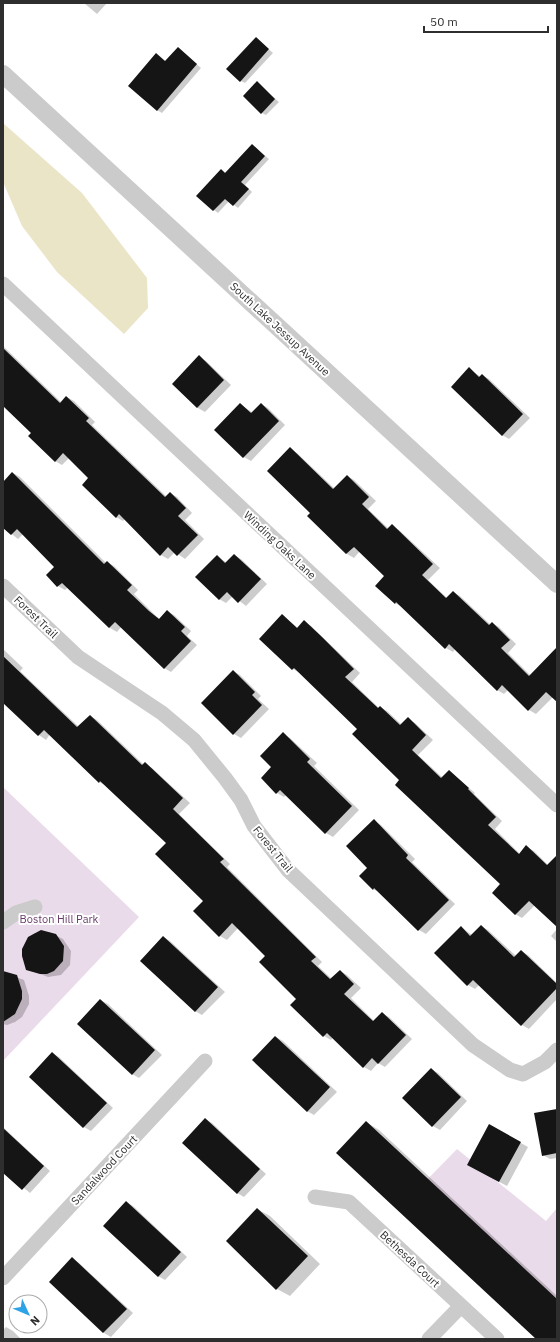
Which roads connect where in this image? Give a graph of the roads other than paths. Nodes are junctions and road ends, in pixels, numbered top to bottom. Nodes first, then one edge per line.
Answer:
1 (3, 74) edge
2 (3, 284) edge
3 (557, 584) edge
4 (3, 586) edge
5 (557, 805) edge
6 (35, 907) dead end
7 (3, 922) edge
8 (557, 1050) edge
9 (205, 1061) dead end
10 (315, 1197) dead end
11 (3, 1278) edge
12 (461, 1306) junction
13 (429, 1339) edge
14 (497, 1339) edge

1 - 3 street, South Lake Jessup Avenue
2 - 5 street, Winding Oaks Lane
4 - 8 street, Forest Trail
6 - 7 street
9 - 11 street, Sandalwood Court
10 - 12 street, Bethesda Court
12 - 13 street
12 - 14 street, Bethesda Court

